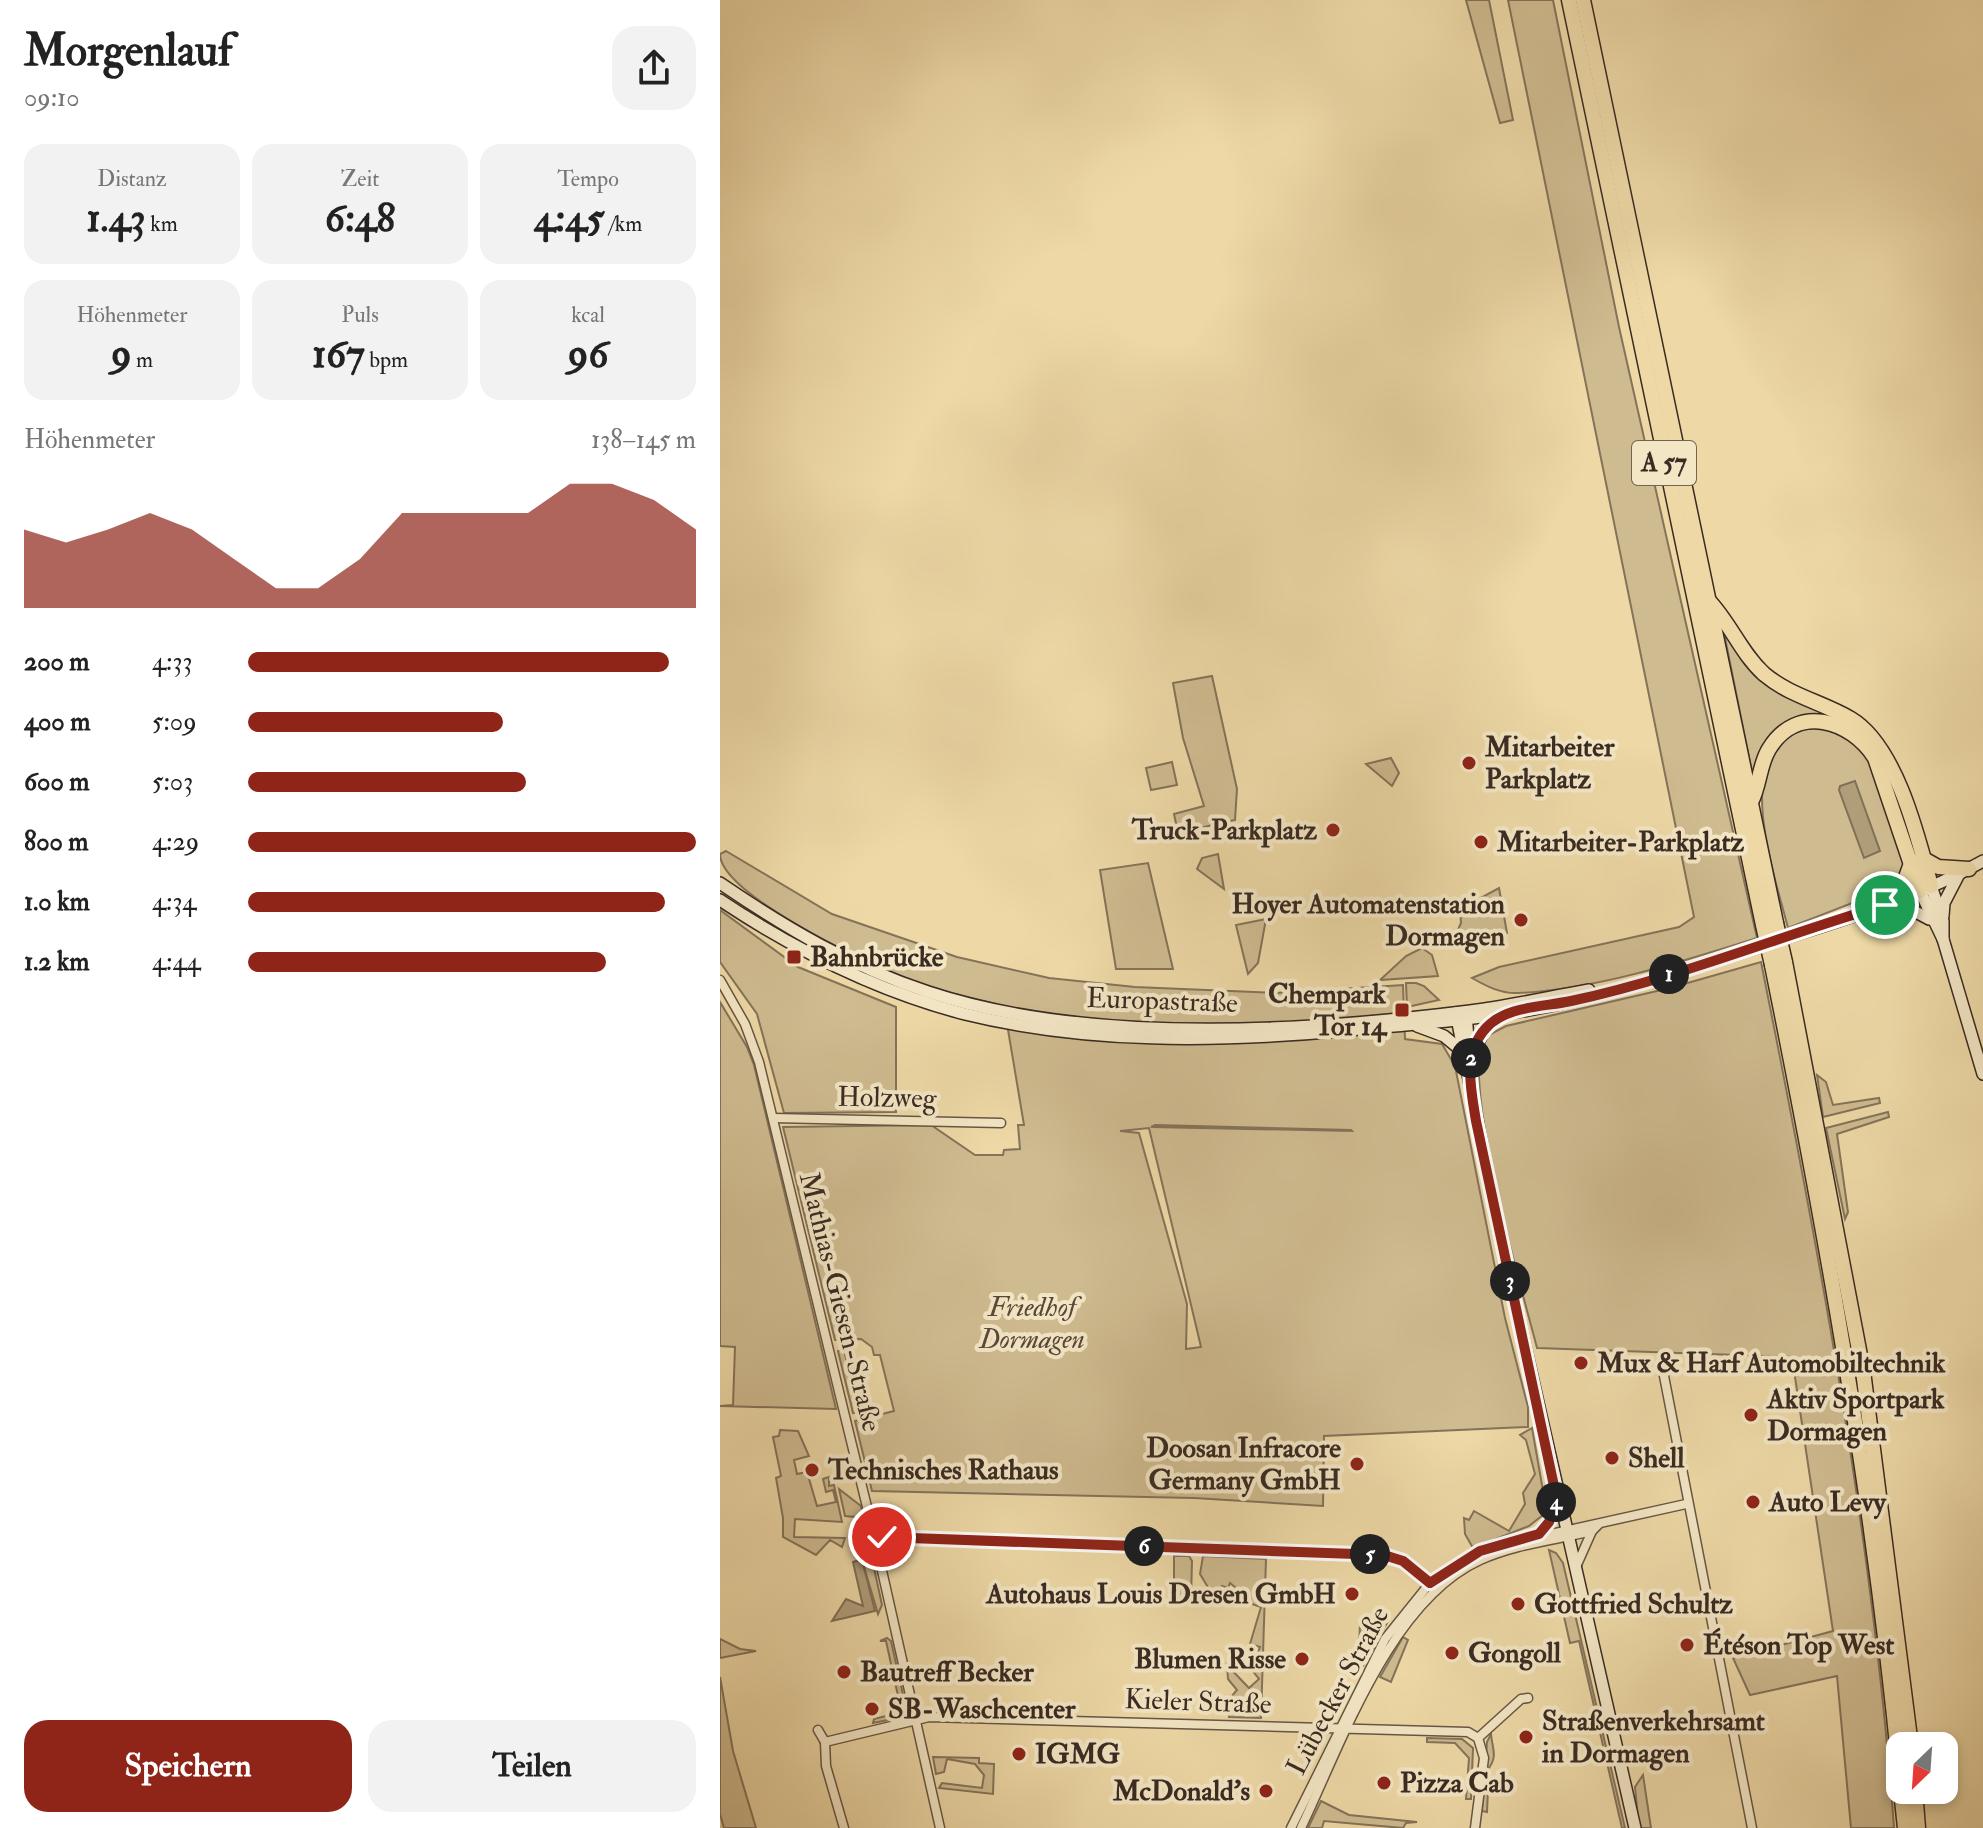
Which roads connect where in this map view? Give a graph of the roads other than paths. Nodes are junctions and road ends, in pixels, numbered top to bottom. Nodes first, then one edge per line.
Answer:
1 (1569, 0) edge
2 (1583, 0) edge
3 (1708, 601) junction
4 (1751, 802) junction
5 (1917, 859) junction
6 (1971, 868) edge
7 (720, 883) edge
8 (1926, 889) junction
9 (723, 903) edge
10 (1885, 905) junction
11 (1937, 921) junction
12 (1770, 924) junction
13 (720, 980) edge
14 (1631, 984) junction
15 (1504, 1014) junction
16 (1462, 1016) junction
17 (1413, 1025) junction
18 (1461, 1050) junction
19 (1470, 1060) junction
20 (1983, 1074) edge
21 (1471, 1089) junction
22 (773, 1118) junction
23 (1001, 1123) dead end
24 (1814, 1144) junction
25 (1664, 1376) dead end
26 (1557, 1500) junction
27 (1686, 1504) junction
28 (1595, 1528) junction
29 (1566, 1532) junction
30 (1539, 1534) junction
31 (874, 1537) junction
32 (1575, 1568) junction
33 (1432, 1586) junction
34 (1528, 1698) dead end
35 (915, 1718) junction
36 (1345, 1728) junction
37 (818, 1730) dead end
38 (1895, 1732) edge
39 (1909, 1732) edge
40 (1478, 1738) junction
41 (825, 1742) junction
42 (1902, 1804) edge
43 (1916, 1804) edge
44 (844, 1828) edge
45 (940, 1828) edge
46 (1291, 1828) edge
47 (1301, 1828) edge
48 (1475, 1828) edge
49 (1635, 1828) edge
50 (1752, 1828) edge
51 (1905, 1828) edge
52 (1918, 1828) edge

1 - 12 highway, A 57
2 - 3 highway, A 57
3 - 4 highway, A 57
3 - 5 highway
4 - 5 highway
4 - 12 highway, A 57
5 - 6 highway
5 - 8 highway
5 - 10 highway
6 - 8 main road, Europastraße
6 - 11 main road
7 - 16 main road, Europastraße
8 - 10 main road, Europastraße
8 - 11 main road
9 - 17 main road, Europastraße
10 - 11 main road
10 - 14 main road, Europastraße
11 - 20 main road
12 - 24 highway, A 57, bridge
13 - 22 street, Mathias-Giesen-Straße
14 - 15 main road, Europastraße
14 - 16 main road, Europastraße
15 - 16 main road, Europastraße
15 - 19 main road
16 - 17 main road, Europastraße
16 - 18 main road
16 - 19 main road
17 - 18 main road
18 - 21 main road
19 - 21 main road
21 - 26 main road
22 - 23 street, Holzweg
22 - 31 street, Mathias-Giesen-Straße
24 - 38 highway, A 57
24 - 39 highway, A 57
25 - 27 street
26 - 29 main road
26 - 30 street
27 - 28 street
27 - 50 street
28 - 29 street
28 - 32 street
29 - 30 street, Lübecker Straße
29 - 32 main road
29 - 33 street, Lübecker Straße
30 - 33 street, Lübecker Straße
31 - 33 street
31 - 35 street, Mathias-Giesen-Straße
32 - 49 main road
33 - 36 street, Lübecker Straße
34 - 40 street
35 - 36 street, Kieler Straße
35 - 41 street, Kieler Straße
35 - 45 street, Mathias-Giesen-Straße
36 - 40 street, Kieler Straße
36 - 46 street, Lübecker Straße
36 - 47 street, Lübecker Straße
37 - 41 street
40 - 48 street
41 - 44 street
42 - 51 highway
43 - 52 highway

